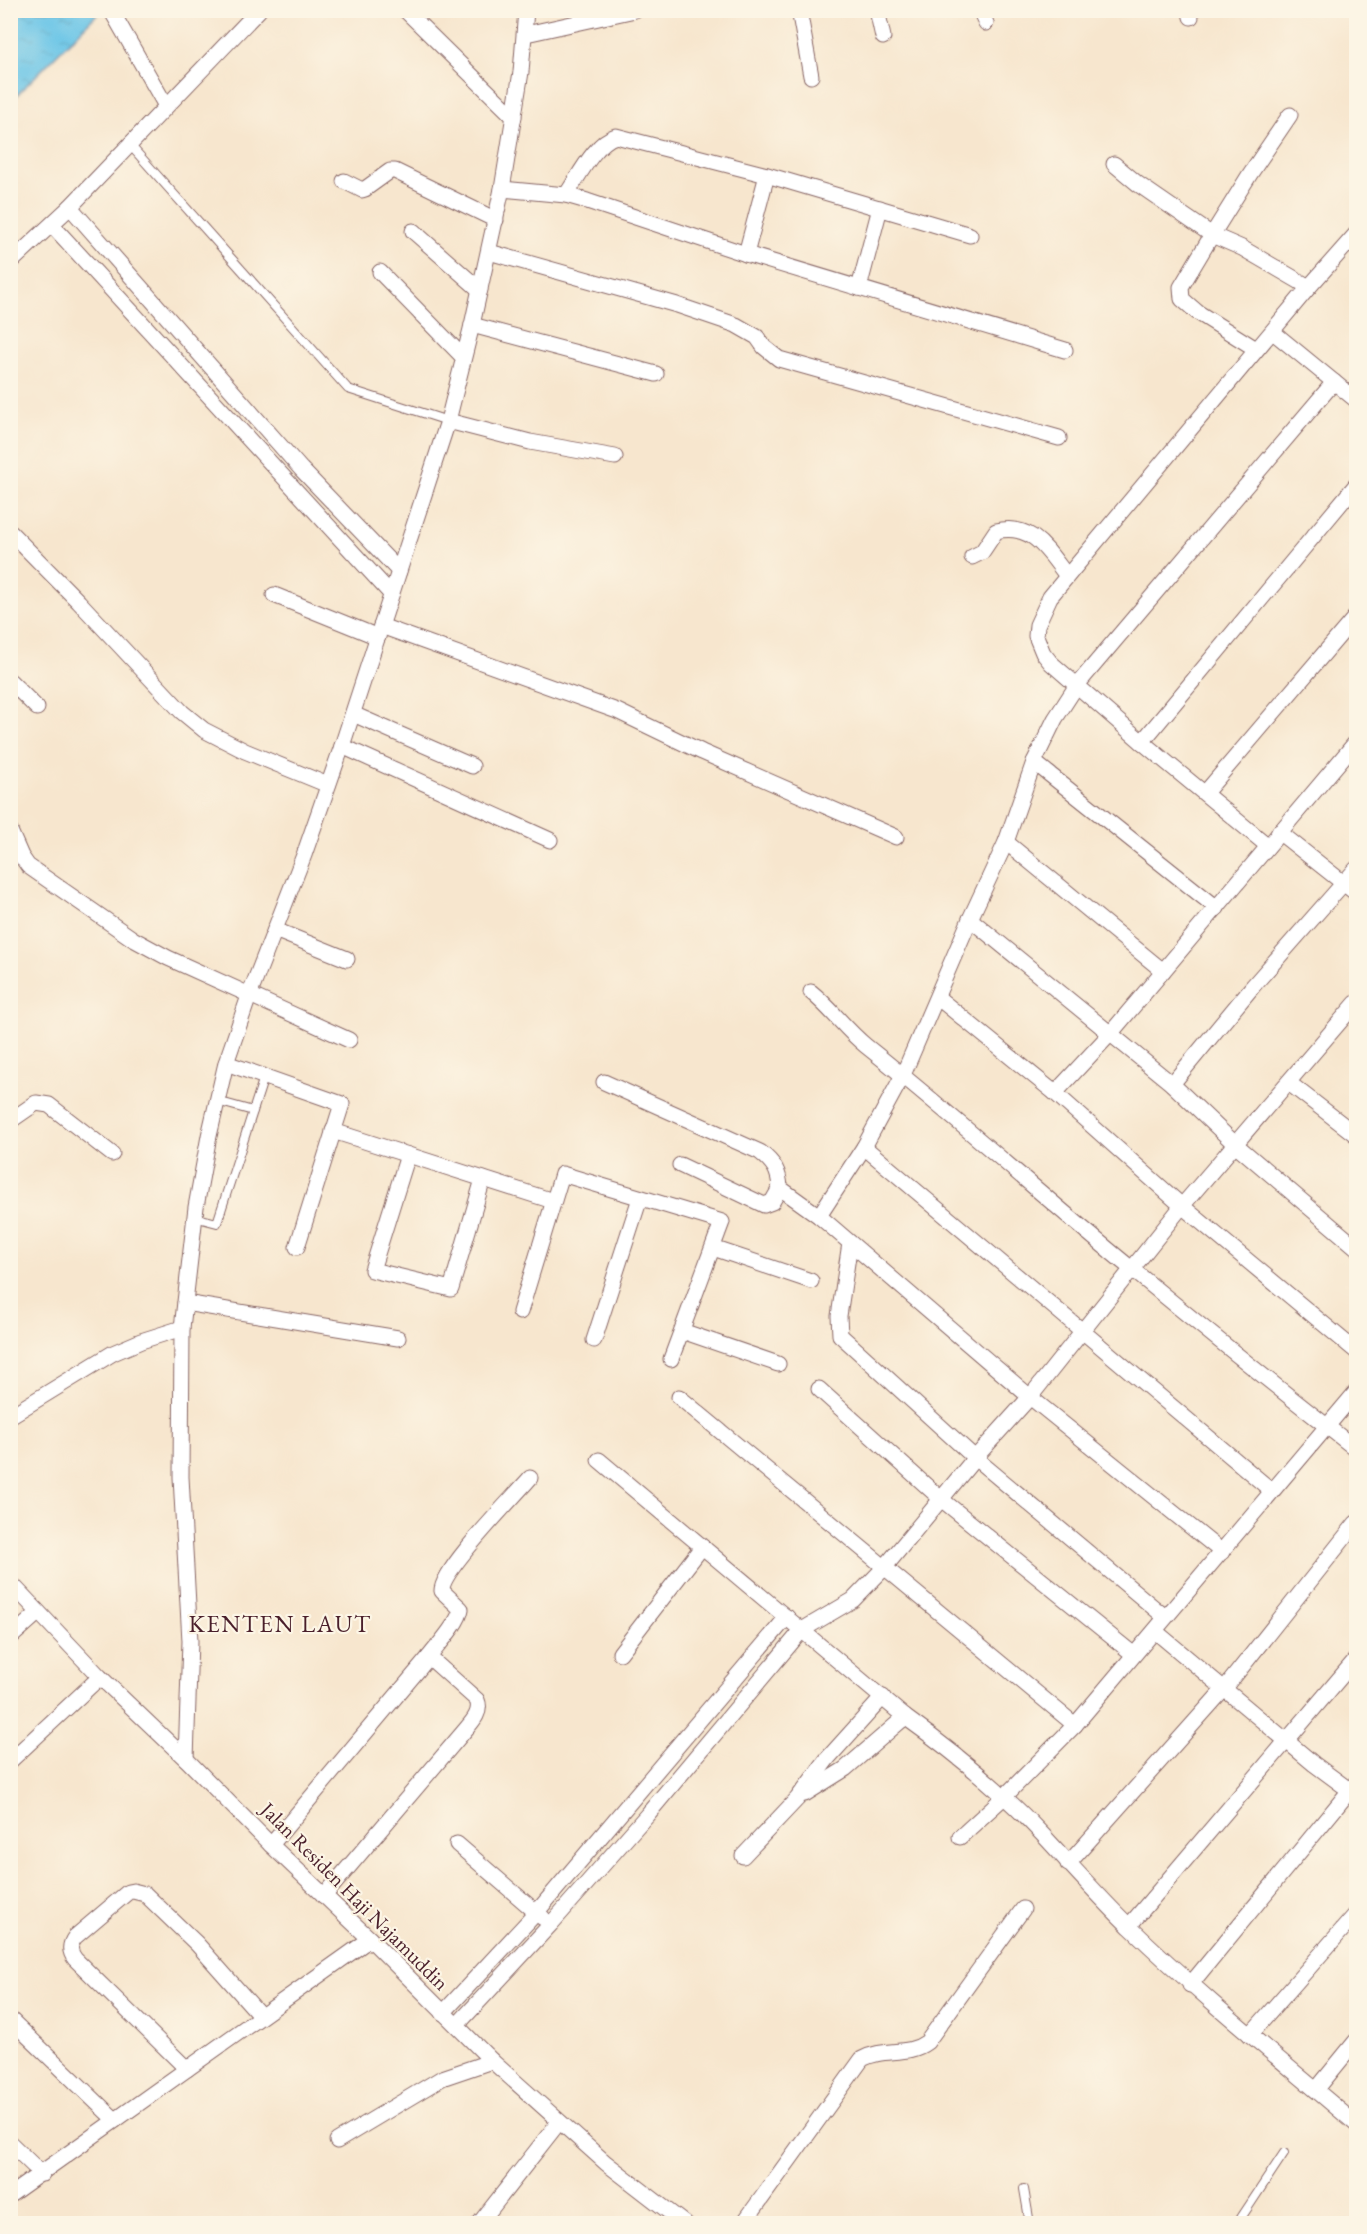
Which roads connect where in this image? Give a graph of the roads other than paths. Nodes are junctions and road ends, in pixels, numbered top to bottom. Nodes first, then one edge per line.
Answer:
1 (111, 10) edge
2 (259, 10) edge
3 (405, 10) edge
4 (526, 10) edge
5 (634, 10) edge
6 (799, 10) edge
7 (877, 10) edge
8 (526, 34) junction
9 (883, 38) dead end
10 (811, 76) dead end
11 (166, 106) junction
12 (1290, 115) dead end
13 (514, 117) junction
14 (130, 145) junction
15 (1114, 164) dead end
16 (767, 175) junction
17 (344, 181) dead end
18 (502, 189) junction
19 (566, 195) junction
20 (70, 207) junction
21 (880, 208) junction
22 (496, 220) junction
23 (52, 225) junction
24 (412, 231) dead end
25 (1356, 234) edge
26 (970, 235) dead end
27 (1212, 235) junction
28 (489, 252) junction
29 (746, 254) junction
30 (10, 263) edge
31 (380, 272) dead end
32 (859, 288) junction
33 (1309, 288) junction
34 (480, 290) junction
35 (472, 325) junction
36 (1273, 332) junction
37 (1256, 349) junction
38 (1065, 350) dead end
39 (463, 357) junction
40 (656, 374) dead end
41 (1334, 381) junction
42 (1356, 400) edge
43 (448, 421) junction
44 (1059, 438) dead end
45 (615, 457) dead end
46 (1356, 485) edge
47 (10, 532) edge
48 (972, 557) dead end
49 (399, 571) junction
50 (1067, 576) junction
51 (391, 594) junction
52 (274, 595) dead end
53 (1356, 616) edge
54 (380, 632) junction
55 (10, 681) edge
56 (1077, 685) junction
57 (37, 708) dead end
58 (353, 714) junction
59 (1142, 742) junction
60 (1356, 742) edge
61 (342, 746) junction
62 (1035, 762) junction
63 (472, 766) dead end
64 (328, 785) junction
65 (1205, 793) junction
66 (10, 831) edge
67 (1280, 832) junction
68 (896, 837) dead end
69 (550, 840) dead end
70 (1006, 842) junction
71 (1268, 846) junction
72 (1356, 869) edge
73 (1351, 888) edge
74 (1217, 908) junction
75 (970, 919) junction
76 (275, 930) junction
77 (347, 959) dead end
78 (1163, 971) junction
79 (811, 992) dead end
80 (249, 996) junction
81 (937, 997) junction
82 (1356, 1003) edge
83 (1110, 1034) junction
84 (348, 1040) dead end
85 (226, 1064) junction
86 (903, 1075) junction
87 (264, 1077) junction
88 (604, 1082) dead end
89 (1289, 1083) junction
90 (1172, 1084) junction
91 (1055, 1094) junction
92 (217, 1101) junction
93 (253, 1111) junction
94 (10, 1121) edge
95 (333, 1131) junction
96 (1356, 1134) edge
97 (1235, 1144) junction
98 (864, 1147) junction
99 (112, 1154) dead end
100 (408, 1155) junction
101 (680, 1165) dead end
102 (483, 1179) junction
103 (780, 1188) junction
104 (640, 1198) junction
105 (553, 1201) junction
106 (1182, 1206) junction
107 (819, 1216) junction
108 (194, 1217) junction
109 (850, 1243) junction
110 (297, 1247) dead end
111 (1356, 1247) edge
112 (712, 1248) junction
113 (1132, 1270) junction
114 (811, 1281) dead end
115 (185, 1303) junction
116 (520, 1312) dead end
117 (182, 1328) junction
118 (682, 1330) junction
119 (1082, 1332) junction
120 (398, 1338) dead end
121 (594, 1340) dead end
122 (1356, 1351) edge
123 (671, 1359) dead end
124 (778, 1364) dead end
125 (819, 1389) dead end
126 (1356, 1392) edge
127 (679, 1397) dead end
128 (1030, 1397) junction
129 (10, 1416) edge
130 (1328, 1427) junction
131 (1356, 1449) edge
132 (975, 1458) junction
133 (599, 1460) dead end
134 (530, 1478) dead end
135 (1272, 1491) junction
136 (941, 1499) junction
137 (1356, 1523) edge
138 (702, 1547) junction
139 (1222, 1552) junction
140 (884, 1568) junction
141 (10, 1582) edge
142 (38, 1613) junction
143 (787, 1617) junction
144 (1165, 1617) junction
145 (802, 1630) junction
146 (1155, 1631) junction
147 (10, 1638) edge
148 (620, 1653) dead end
149 (1133, 1654) junction
150 (429, 1657) junction
151 (1356, 1659) edge
152 (100, 1677) junction
153 (1225, 1688) junction
154 (883, 1697) junction
155 (905, 1717) junction
156 (1075, 1725) junction
157 (1286, 1741) junction
158 (186, 1759) junction
159 (10, 1761) edge
160 (1354, 1789) edge
161 (1004, 1797) junction
162 (797, 1799) junction
163 (629, 1803) junction
164 (646, 1815) junction
165 (960, 1837) dead end
166 (457, 1844) dead end
167 (271, 1845) junction
168 (591, 1848) junction
169 (743, 1856) dead end
170 (607, 1860) junction
171 (1068, 1864) junction
172 (324, 1896) junction
173 (1023, 1909) dead end
174 (536, 1913) junction
175 (1356, 1914) edge
176 (551, 1924) junction
177 (1129, 1926) junction
178 (370, 1939) junction
179 (1190, 1985) junction
180 (443, 2013) junction
181 (261, 2016) junction
182 (10, 2019) edge
183 (457, 2025) junction
184 (1250, 2035) junction
185 (1356, 2041) edge
186 (492, 2061) junction
187 (187, 2068) junction
188 (1316, 2090) junction
189 (115, 2120) junction
190 (559, 2122) junction
191 (1356, 2124) edge
192 (336, 2140) dead end
193 (10, 2143) edge
194 (1284, 2153) dead end
195 (42, 2174) junction
196 (1024, 2189) dead end
197 (10, 2195) edge
198 (478, 2223) edge
199 (685, 2223) edge
200 (743, 2223) edge
201 (1030, 2223) edge
202 (1237, 2223) edge

1 - 11 street
2 - 11 street
3 - 13 street
4 - 8 street
5 - 8 street
6 - 10 street
7 - 9 street
8 - 13 street
11 - 14 street
12 - 27 street
13 - 18 street
14 - 20 street
14 - 43 lane
15 - 27 street
16 - 19 street
16 - 21 street
16 - 29 street
17 - 22 street
18 - 19 street
18 - 22 street
19 - 29 street
20 - 23 street
20 - 49 street
21 - 26 street
21 - 32 street
22 - 28 street
23 - 30 street
23 - 51 street
24 - 34 street
25 - 33 street
27 - 33 street
27 - 37 street
28 - 34 street
28 - 44 street
29 - 32 street
31 - 39 street
32 - 38 street
33 - 36 street
34 - 35 street
35 - 39 street
35 - 40 street
36 - 37 street
36 - 41 street
37 - 50 street
39 - 43 street
41 - 42 street
41 - 56 street
43 - 45 street
43 - 49 street
46 - 59 street
47 - 64 street
48 - 50 street
49 - 51 street
50 - 56 street
51 - 54 street
52 - 54 street
53 - 65 street
54 - 58 street
54 - 68 street
55 - 57 street
56 - 59 street
56 - 62 street
58 - 61 street
58 - 63 street
59 - 65 street
60 - 67 street
61 - 64 street
61 - 69 street
62 - 70 street
62 - 74 street
64 - 76 street
65 - 71 street
66 - 80 street
67 - 71 street
67 - 73 street
70 - 75 street
70 - 78 street
71 - 74 street
72 - 73 street
73 - 90 street
74 - 78 street
75 - 81 street
75 - 83 street
76 - 77 street
76 - 80 street
78 - 83 street
79 - 86 street
80 - 84 street
80 - 85 street
81 - 86 street
81 - 91 street
82 - 89 street
83 - 90 street
83 - 91 street
85 - 87 street
85 - 92 street
86 - 98 street
86 - 113 street
87 - 93 lane
87 - 95 street
88 - 103 street
89 - 96 street
89 - 97 street
90 - 97 street
91 - 106 street
92 - 93 lane
92 - 108 street
93 - 108 lane
94 - 99 street
95 - 100 street
95 - 110 street
97 - 106 street
97 - 111 street
98 - 107 street
98 - 119 street
100 - 102 street
100 - 102 street
101 - 103 street
102 - 105 street
103 - 107 street
104 - 105 street
104 - 112 street
104 - 121 street
105 - 116 street
106 - 113 street
106 - 122 street
107 - 109 street
108 - 115 street
109 - 128 street
109 - 132 street
112 - 114 street
112 - 118 street
113 - 119 street
113 - 130 street
115 - 117 street
115 - 120 street
117 - 129 street
117 - 158 street
118 - 123 street
118 - 124 street
119 - 128 street
119 - 135 street
125 - 136 street
126 - 130 street
127 - 140 street
128 - 132 street
128 - 139 street
130 - 131 street
130 - 135 street
132 - 136 street
132 - 144 street
133 - 138 street
134 - 150 street
135 - 139 street
136 - 140 street
136 - 149 street
137 - 153 street
138 - 143 street
138 - 148 street
139 - 144 street
140 - 145 street
140 - 156 street
141 - 142 street, Jalan Residen Haji Najamuddin
142 - 147 street
142 - 152 street, Jalan Residen Haji Najamuddin
143 - 145 street
143 - 163 street
144 - 146 street
145 - 154 street
145 - 164 street
146 - 149 street
146 - 153 street
149 - 156 street
150 - 167 street
150 - 172 street
151 - 157 street
152 - 158 street, Jalan Residen Haji Najamuddin
152 - 159 street
153 - 157 street
153 - 171 street
154 - 155 street
154 - 162 street
155 - 161 street
155 - 162 street
156 - 161 street
157 - 160 street
157 - 177 street
158 - 167 street, Jalan Residen Haji Najamuddin
160 - 179 street
161 - 165 street
161 - 171 street
162 - 169 street
163 - 164 street
163 - 168 street
164 - 170 street
166 - 174 street
167 - 172 street, Jalan Residen Haji Najamuddin
168 - 170 street
168 - 174 street
170 - 176 street
171 - 177 street
172 - 178 street, Jalan Residen Haji Najamuddin
173 - 200 street
174 - 176 street
174 - 180 street
175 - 184 street
176 - 183 street
177 - 179 street
178 - 180 street, Jalan Residen Haji Najamuddin
178 - 181 street
179 - 184 street
180 - 183 street, Jalan Residen Haji Najamuddin
181 - 187 street
181 - 187 street
182 - 189 street
183 - 186 street, Jalan Residen Haji Najamuddin
184 - 188 street
185 - 188 street
186 - 190 street, Jalan Residen Haji Najamuddin
186 - 192 street
187 - 189 street
188 - 191 street
189 - 195 street
190 - 198 street
190 - 199 street, Jalan Residen Haji Najamuddin
193 - 195 street
194 - 202 lane
195 - 197 street
196 - 201 lane

